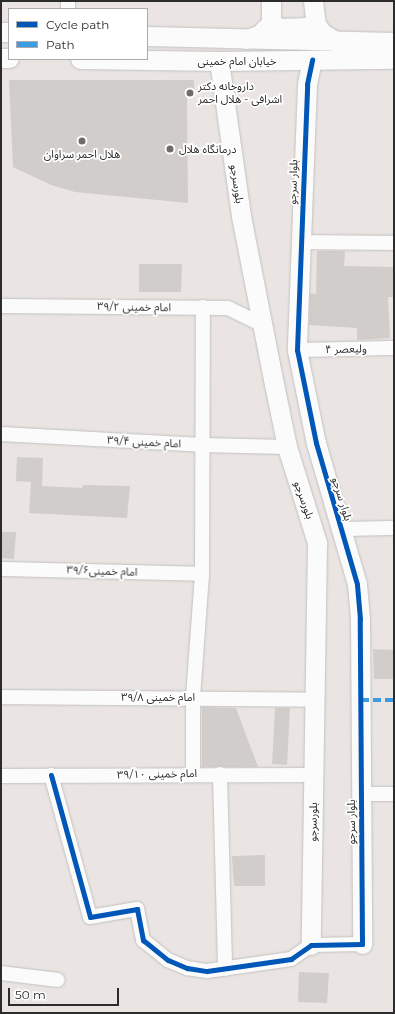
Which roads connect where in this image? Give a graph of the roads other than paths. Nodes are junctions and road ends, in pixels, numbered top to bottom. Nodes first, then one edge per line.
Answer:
1 (271, 1) edge
2 (313, 1) edge
3 (270, 23) junction
4 (316, 24) junction
5 (148, 36) edge
6 (242, 40) junction
7 (337, 42) junction
8 (394, 42) edge
9 (394, 59) edge
10 (148, 60) edge
11 (312, 60) junction
12 (219, 61) junction
13 (301, 242) junction
14 (394, 243) edge
15 (1, 306) edge
16 (203, 307) junction
17 (263, 325) junction
18 (394, 348) edge
19 (297, 350) junction
20 (1, 434) edge
21 (316, 443) junction
22 (202, 446) junction
23 (287, 447) junction
24 (394, 528) edge
25 (341, 529) junction
26 (315, 532) junction
27 (1, 569) edge
28 (202, 574) junction
29 (1, 697) edge
30 (193, 697) junction
31 (315, 700) junction
32 (193, 773) junction
33 (220, 774) junction
34 (51, 775) junction
35 (314, 775) junction
36 (1, 776) edge
37 (361, 794) junction
38 (394, 794) edge
39 (362, 944) joint
40 (311, 945) junction
41 (225, 969) junction
42 (1, 973) edge
43 (58, 980) dead end

1 - 3 street
2 - 4 street
3 - 4 street
3 - 6 street
4 - 7 street
5 - 6 street, خیابان امام خمینی
6 - 7 street, خیابان امام خمینی
7 - 8 street, خیابان امام خمینی
9 - 11 street, خیابان امام خمینی
10 - 12 street, خیابان امام خمینی
11 - 12 street, خیابان امام خمینی
11 - 13 street, بلوار سرجو
12 - 17 street, بلورسرجو
13 - 14 street
13 - 19 street, بلوار سرجو
15 - 16 street, امام خمینی ۳۹/۲
16 - 17 street, امام خمینی ۳۹/۲
16 - 22 street
17 - 23 street, بلورسرجو
18 - 19 street, ولیعصر ۴
19 - 21 street, بلوار سرجو
20 - 22 street, امام خمینی ۳۹/۴
21 - 23 street
21 - 25 street, بلوار سرجو
22 - 23 street, امام خمینی ۳۹/۴
22 - 28 street
23 - 26 street, بلورسرجو
24 - 25 street
25 - 26 street
25 - 37 street, بلوار سرجو
26 - 31 street, بلورسرجو
27 - 28 street, امام خمینی۳۹/۶
28 - 30 street
29 - 30 street, امام خمینی ۳۹/۸
30 - 31 street, امام خمینی ۳۹/۸
30 - 32 street
31 - 35 street, بلورسرجو
32 - 33 street, امام خمینی ۳۹/۱۰
32 - 34 street, امام خمینی ۳۹/۱۰
33 - 35 street, امام خمینی ۳۹/۱۰
33 - 41 street
34 - 36 street, امام خمینی ۳۹/۱۰
34 - 41 street
35 - 40 street, بلورسرجو
37 - 38 street
37 - 39 street, بلوار سرجو
39 - 40 street
40 - 41 street
42 - 43 street

